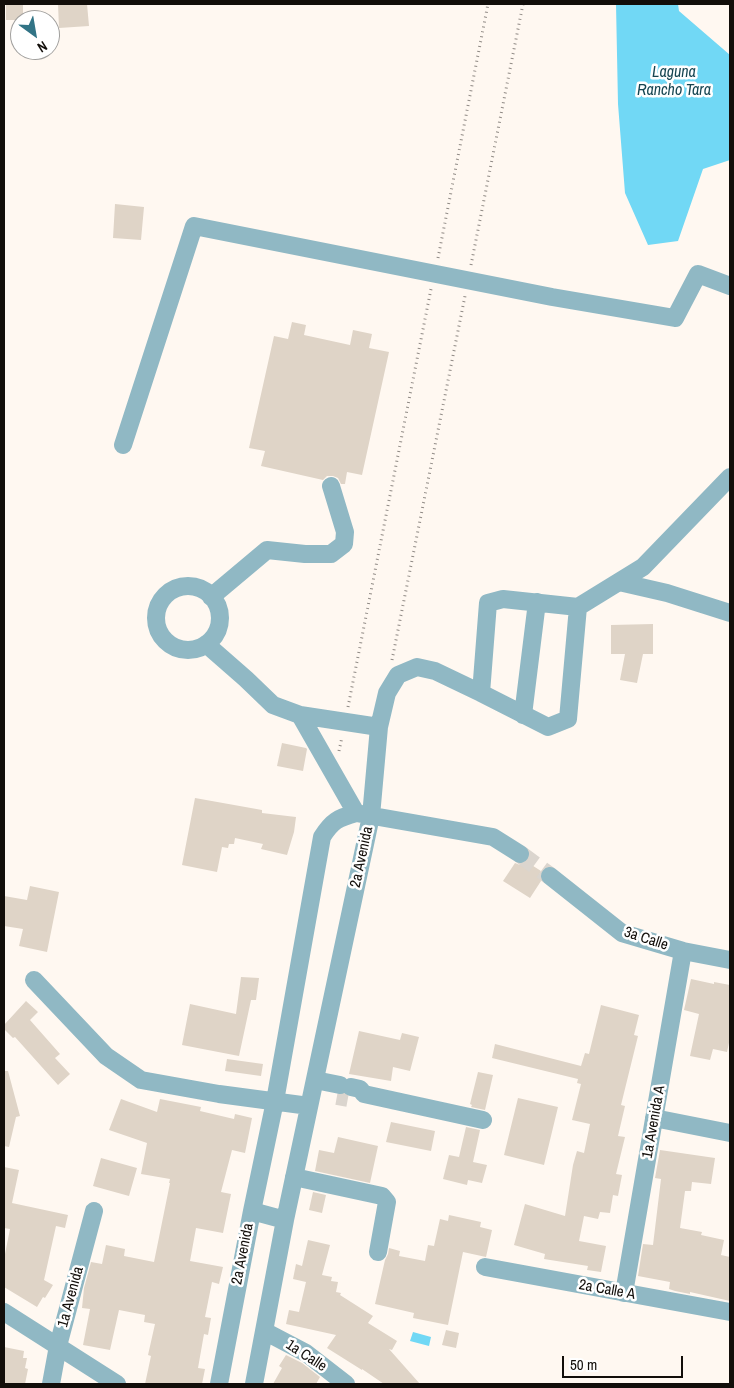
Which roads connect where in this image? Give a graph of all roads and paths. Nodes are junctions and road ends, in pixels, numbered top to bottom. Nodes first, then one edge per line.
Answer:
1 (488, 4) edge
2 (523, 4) edge
3 (438, 259) dead end
4 (470, 268) dead end
5 (730, 286) edge
6 (466, 287) dead end
7 (432, 288) dead end
8 (123, 445) dead end
9 (730, 477) edge
10 (332, 486) dead end
11 (619, 582) junction
12 (211, 596) junction
13 (536, 602) junction
14 (578, 608) junction
15 (730, 613) edge
16 (206, 644) junction
17 (391, 668) dead end
18 (481, 693) junction
19 (347, 710) dead end
20 (523, 715) junction
21 (300, 716) junction
22 (379, 727) junction
23 (343, 729) dead end
24 (337, 759) dead end
25 (363, 814) junction
26 (520, 854) tunnel mouth
27 (550, 876) tunnel mouth
28 (683, 951) junction
29 (730, 960) edge
30 (34, 980) dead end
31 (312, 1093) junction
32 (275, 1102) junction
33 (654, 1118) junction
34 (483, 1120) dead end
35 (730, 1133) edge
36 (294, 1177) junction
37 (94, 1211) dead end
38 (252, 1211) junction
39 (285, 1220) junction
40 (378, 1252) dead end
41 (485, 1268) dead end
42 (624, 1293) junction
43 (4, 1312) edge
44 (730, 1312) edge
45 (264, 1331) junction
46 (58, 1346) junction
47 (51, 1384) edge
48 (117, 1384) edge
49 (219, 1384) edge
50 (254, 1384) edge
51 (346, 1384) edge

1 - 3 path
2 - 4 path
5 - 8 street
6 - 17 path
7 - 19 path
9 - 11 street
10 - 12 street
11 - 14 street
11 - 15 street
12 - 16 street
12 - 16 street
13 - 14 street
13 - 18 street
13 - 20 street
14 - 20 street
16 - 21 street
18 - 20 street
18 - 22 street
21 - 22 street
21 - 25 street
22 - 25 street
23 - 24 path
25 - 26 street
25 - 31 street, 2a Avenida
25 - 32 street, 2a Avenida
27 - 28 street, 3a Calle
28 - 29 street, 3a Calle
28 - 33 street, 1a Avenida A
30 - 32 street
31 - 32 street
31 - 34 street
31 - 36 street, 2a Avenida
32 - 38 street, 2a Avenida
33 - 35 street
33 - 42 street, 1a Avenida A
36 - 39 street, 2a Avenida
36 - 40 street
37 - 46 street, 1a Avenida
38 - 39 street
38 - 49 street, 2a Avenida
39 - 45 street, 2a Avenida
41 - 42 street, 2a Calle A
42 - 44 street, 2a Calle A
43 - 46 street
45 - 50 street, 2a Avenida
45 - 51 street, 1a Calle
46 - 47 street, 1a Avenida
46 - 48 street

